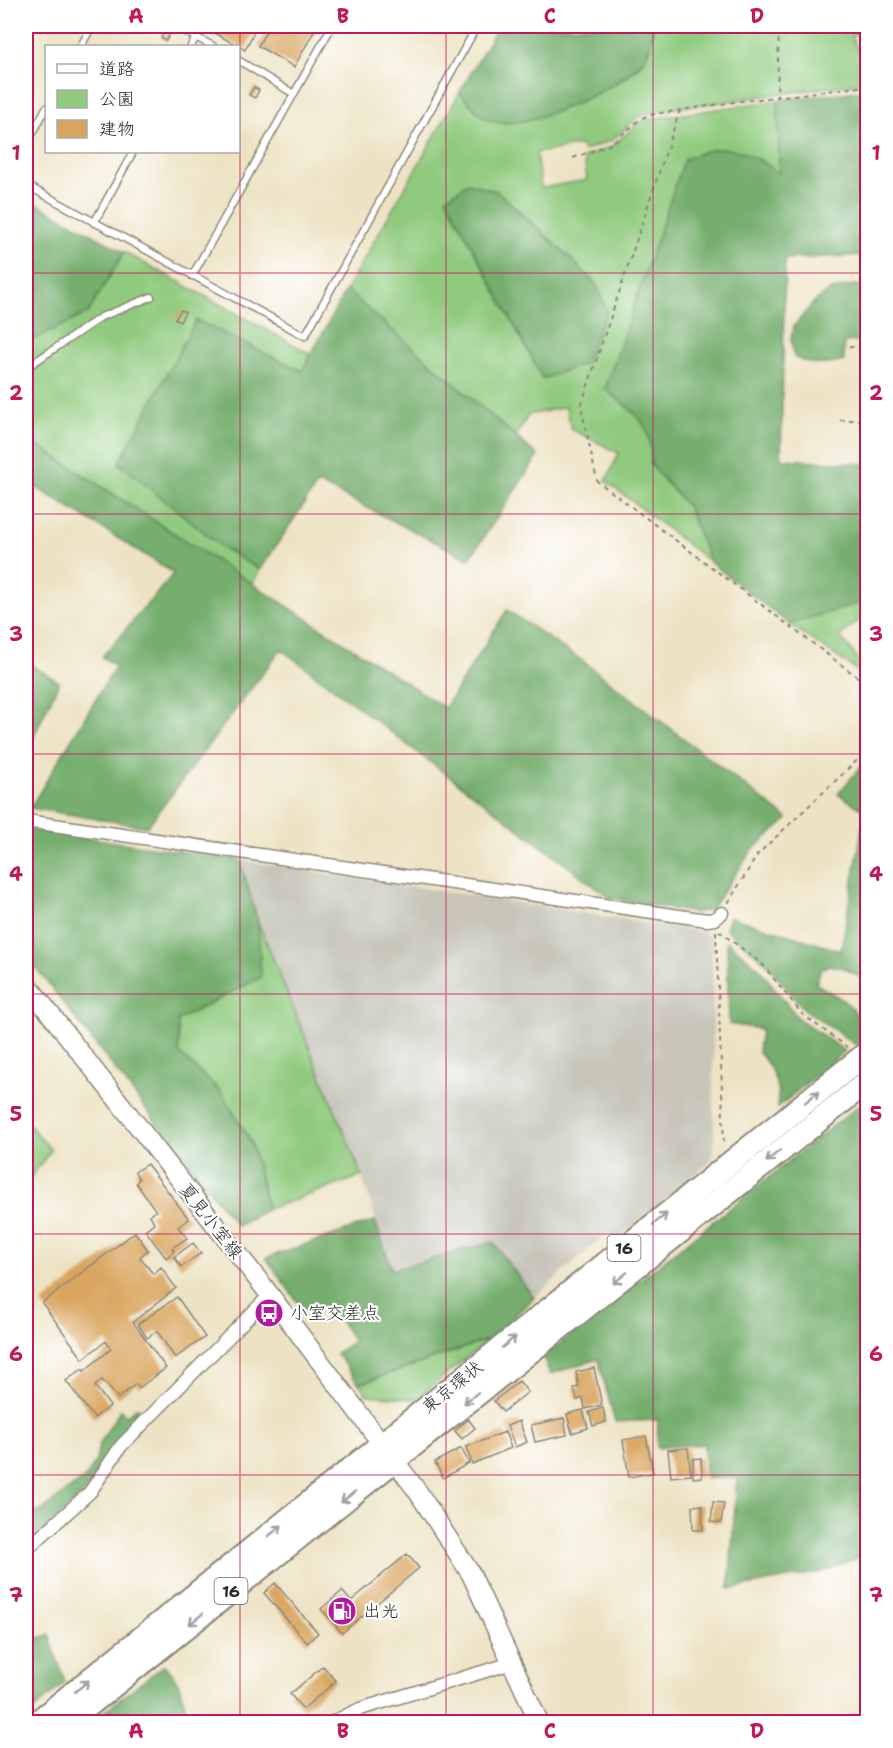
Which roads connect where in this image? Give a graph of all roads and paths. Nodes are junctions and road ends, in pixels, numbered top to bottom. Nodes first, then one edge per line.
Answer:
1 (92, 26) edge
2 (174, 26) edge
3 (332, 26) edge
4 (477, 26) edge
5 (779, 26) edge
6 (196, 37) junction
7 (82, 45) edge
8 (192, 45) edge
9 (211, 45) edge
10 (240, 61) edge
11 (867, 86) edge
12 (294, 94) junction
13 (777, 98) junction
14 (45, 110) edge
15 (680, 110) junction
16 (26, 146) edge
17 (132, 153) edge
18 (573, 158) dead end
19 (26, 185) edge
20 (94, 223) junction
21 (192, 276) junction
22 (151, 297) dead end
23 (867, 346) edge
24 (849, 347) dead end
25 (26, 368) edge
26 (840, 420) dead end
27 (867, 420) edge
28 (867, 685) edge
29 (867, 750) edge
30 (26, 821) edge
31 (722, 913) joint
32 (26, 983) edge
33 (858, 1050) edge
34 (867, 1081) edge
35 (724, 1168) junction
36 (270, 1295) junction
37 (388, 1453) junction
38 (26, 1550) edge
39 (512, 1663) junction
40 (867, 1712) edge
41 (37, 1722) edge
42 (68, 1722) edge
43 (333, 1722) edge
44 (539, 1722) edge
45 (843, 1722) edge

1 - 7 lane
2 - 6 lane
3 - 12 lane
4 - 21 lane
5 - 13 path
6 - 8 lane
6 - 9 lane
10 - 12 lane
11 - 13 path
12 - 21 lane
13 - 15 path
14 - 16 lane
15 - 18 path
15 - 28 path
17 - 20 lane
19 - 20 lane
20 - 21 lane
22 - 25 lane
23 - 24 path
26 - 27 path
29 - 31 path
30 - 31 street
32 - 36 main road, 夏見小室線
35 -> 33 highway, 東京環状 / 16
33 - 35 path
34 -> 37 highway, 東京環状 / 16
37 -> 35 highway, 東京環状 / 16
36 - 37 main road, 夏見小室線
36 - 38 street
37 - 39 main road, 夏見小室線
41 -> 37 highway, 東京環状 / 16
37 -> 42 highway, 東京環状 / 16
39 - 43 street
39 - 44 main road, 夏見小室線
40 - 45 path

